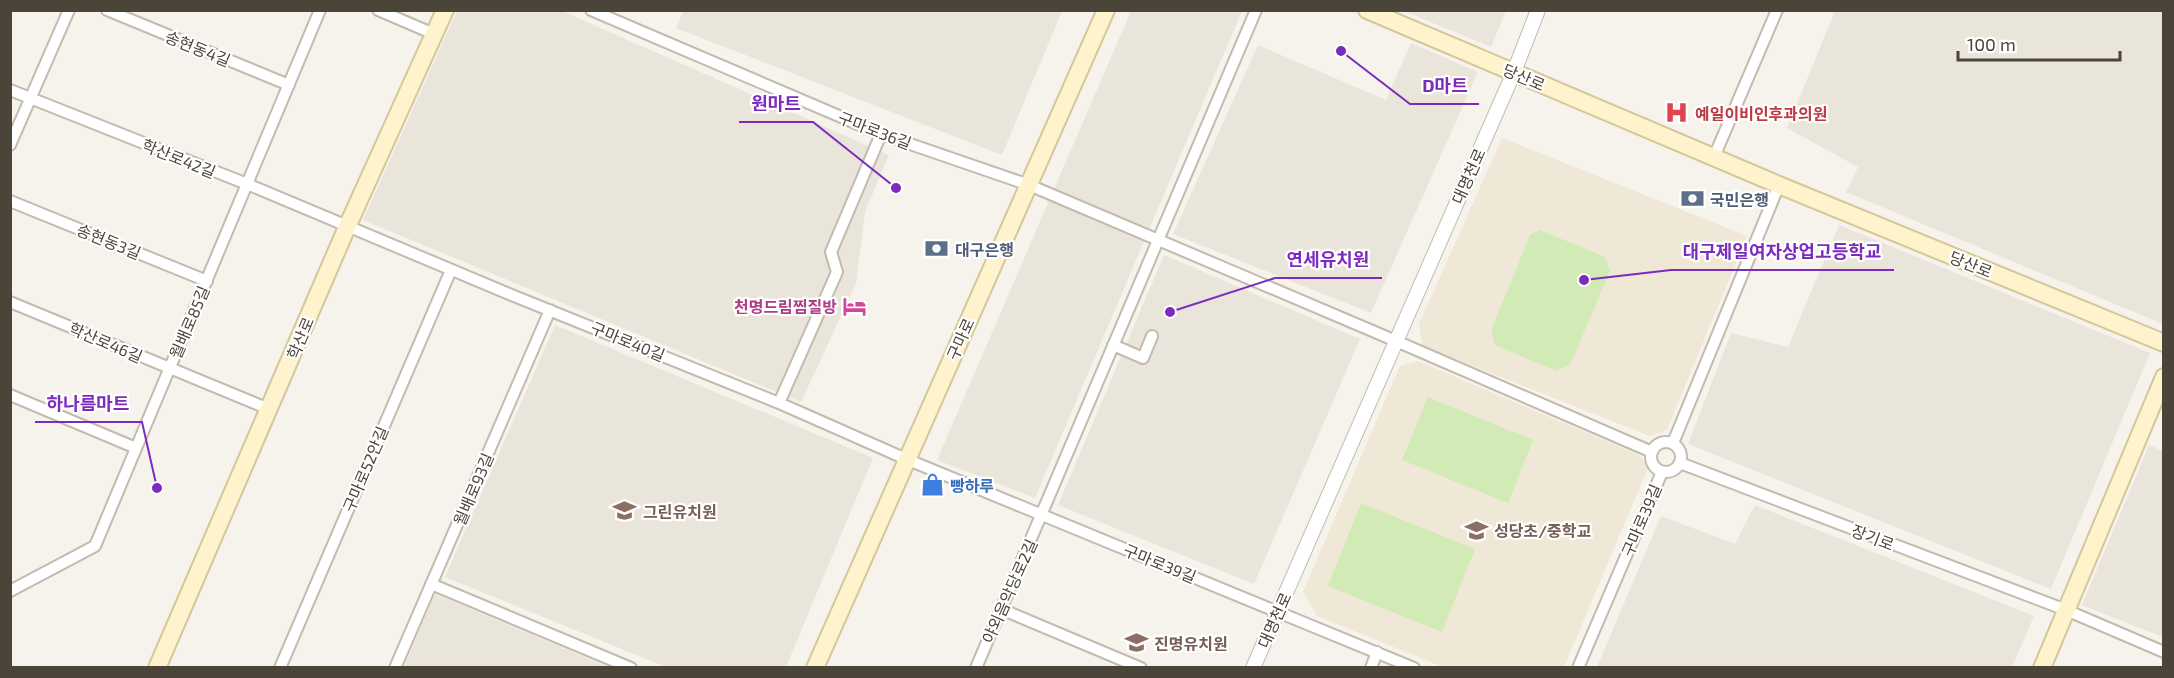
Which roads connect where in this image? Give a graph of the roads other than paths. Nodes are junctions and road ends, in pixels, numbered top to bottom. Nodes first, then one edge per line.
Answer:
1 (69, 10) edge
2 (107, 10) edge
3 (320, 10) edge
4 (378, 10) edge
5 (445, 10) edge
6 (591, 10) edge
7 (1106, 10) edge
8 (1256, 10) edge
9 (1367, 10) edge
10 (1538, 10) edge
11 (1777, 10) edge
12 (434, 34) junction
13 (1514, 72) junction
14 (289, 85) junction
15 (10, 90) edge
16 (31, 99) junction
17 (880, 134) junction
18 (10, 145) edge
19 (1714, 157) junction
20 (247, 184) junction
21 (1779, 184) junction
22 (1029, 185) junction
23 (10, 201) edge
24 (348, 227) junction
25 (1157, 239) junction
26 (451, 270) junction
27 (207, 281) junction
28 (10, 302) edge
29 (550, 310) junction
30 (1152, 336) dead end
31 (1396, 341) junction
32 (2163, 343) edge
33 (1113, 345) junction
34 (170, 369) junction
35 (2163, 377) edge
36 (10, 395) edge
37 (779, 403) junction
38 (269, 409) junction
39 (1673, 443) junction
40 (136, 448) junction
41 (1652, 452) junction
42 (906, 459) junction
43 (1680, 463) junction
44 (1662, 472) junction
45 (1042, 514) junction
46 (431, 584) junction
47 (10, 591) edge
48 (1001, 609) junction
49 (2066, 610) junction
50 (1278, 611) junction
51 (1377, 652) junction
52 (2163, 652) edge
53 (157, 668) edge
54 (280, 668) edge
55 (395, 668) edge
56 (631, 668) edge
57 (814, 668) edge
58 (975, 668) edge
59 (1141, 668) edge
60 (1253, 668) edge
61 (1371, 668) edge
62 (1414, 668) edge
63 (1578, 668) edge
64 (2042, 668) edge

1 - 16 street
2 - 14 street, 송현동4길
3 - 14 street, 월배로85길
4 - 12 street
5 - 12 main road, 학산로
6 - 17 street, 구마로36길
7 - 22 main road, 구마로
8 - 25 street, 야외음악당로2길
9 - 13 main road, 당산로
10 - 13 street, 대명천로
11 - 19 street
12 - 24 main road, 학산로
13 - 19 main road, 당산로
13 - 31 street, 대명천로
14 - 20 street, 월배로85길
15 - 16 street, 학산로42길
16 - 18 street
16 - 20 street, 학산로42길
17 - 22 street, 구마로36길
17 - 37 street
19 - 21 main road, 당산로
20 - 24 street, 학산로42길
20 - 27 street, 월배로85길
21 - 32 main road, 당산로
21 - 39 street
22 - 25 street, 구마로36길
22 - 42 main road, 구마로
23 - 27 street, 송현동3길
24 - 26 street, 구마로40길
24 - 38 main road, 학산로
25 - 31 street, 구마로36길
25 - 33 street, 야외음악당로2길
26 - 29 street, 구마로40길
26 - 54 street, 구마로52안길
27 - 34 street, 월배로85길
28 - 34 street, 학산로46길
29 - 37 street, 구마로40길
29 - 46 street, 월배로93길
30 - 33 street
31 - 41 street
31 - 50 street, 대명천로
33 - 45 street, 야외음악당로2길
34 - 38 street, 학산로46길
34 - 40 street, 월배로85길
35 - 49 main road
36 - 40 street
37 - 42 street, 구마로40길
38 - 53 main road, 학산로
39 - 41 street
39 - 43 street
40 - 47 street, 월배로85길
41 - 44 street
42 - 45 street, 구마로39길
42 - 57 main road, 구마로
43 - 44 street
43 - 49 street, 장기로
44 - 63 street, 구마로39길
45 - 48 street, 야외음악당로2길
45 - 50 street, 구마로39길
46 - 55 street, 월배로93길
46 - 56 street
48 - 58 street, 야외음악당로2길
48 - 59 street
49 - 52 street, 장기로
49 - 64 main road
50 - 51 street, 구마로39길
50 - 60 street, 대명천로
51 - 61 street
51 - 62 street, 구마로39길

